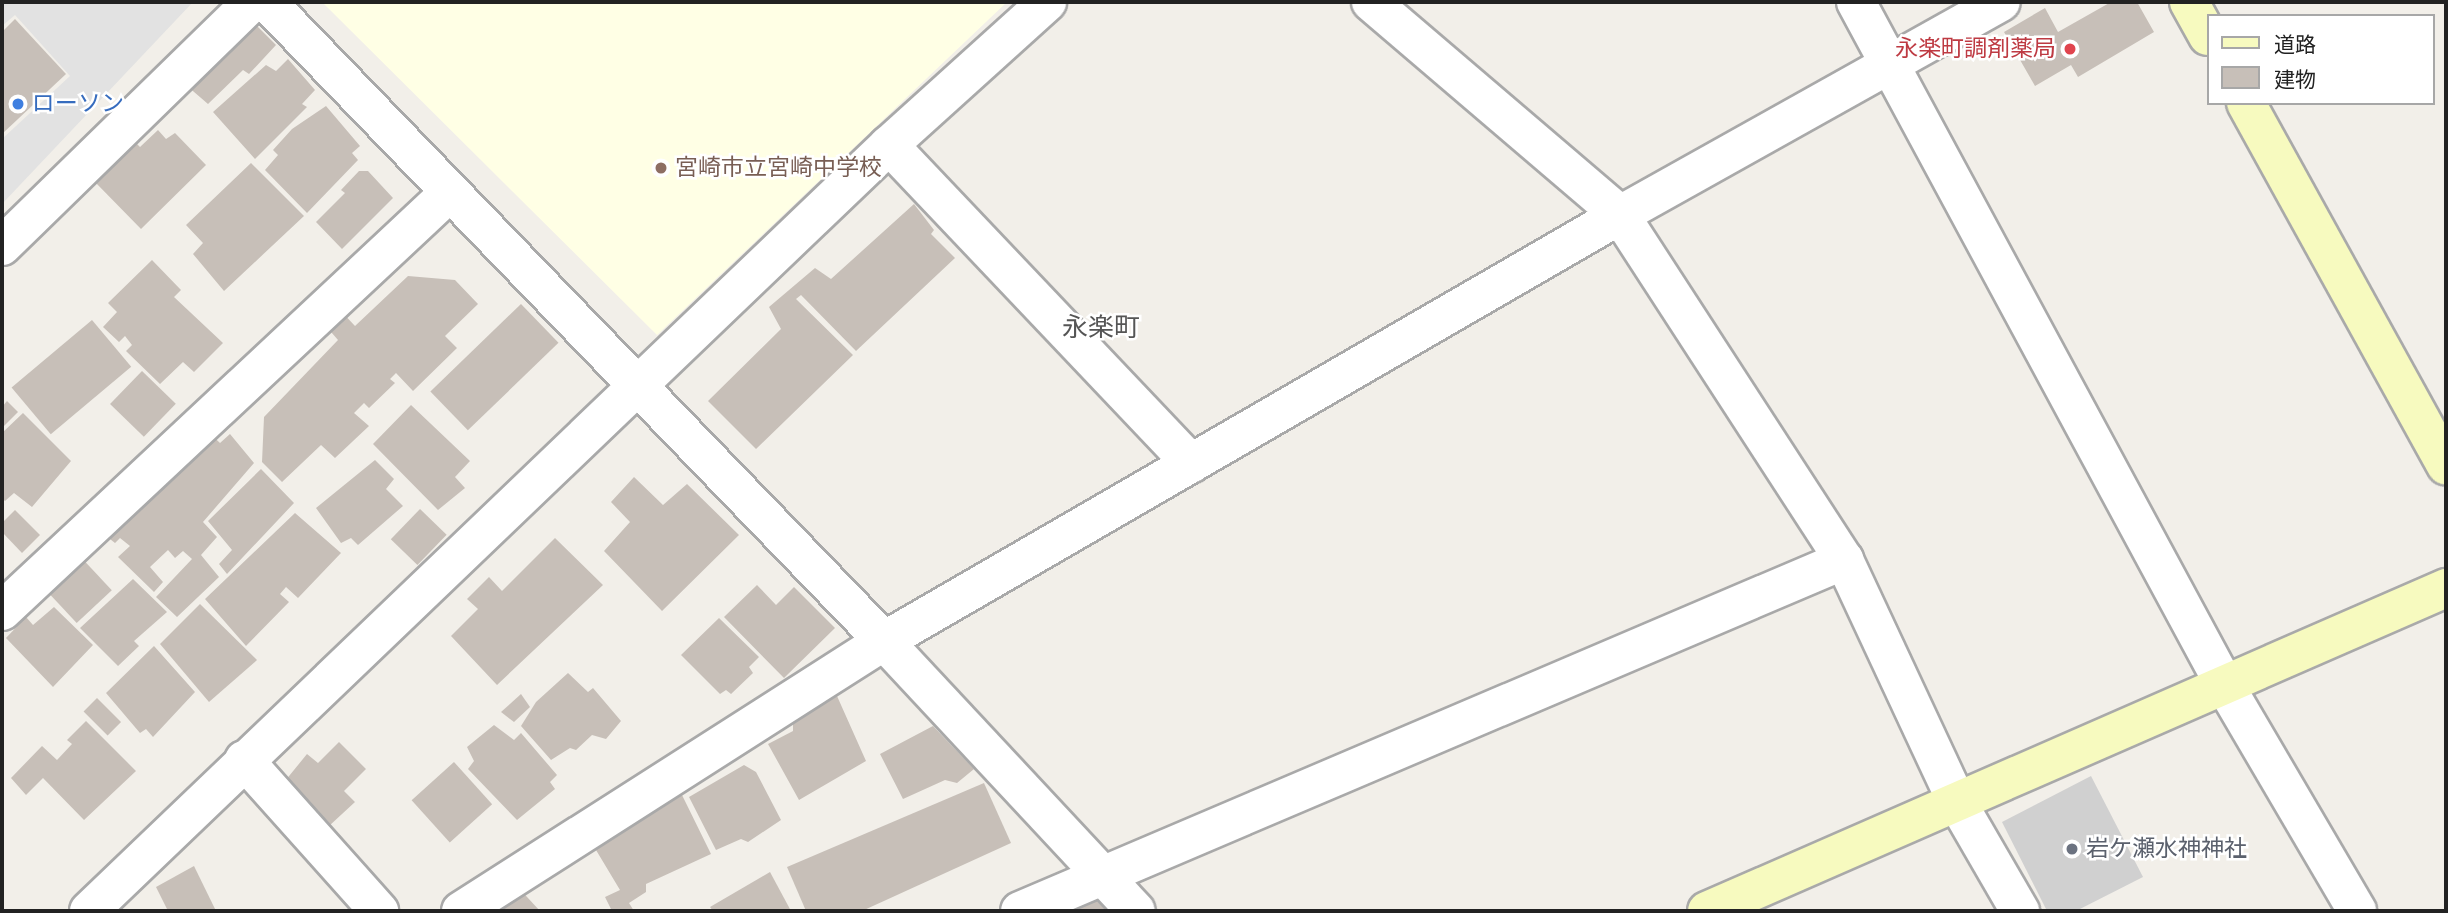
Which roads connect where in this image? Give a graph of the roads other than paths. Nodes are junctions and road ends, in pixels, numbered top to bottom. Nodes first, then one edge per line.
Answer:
1 (252, 2) edge
2 (267, 2) edge
3 (1047, 2) edge
4 (1371, 2) edge
5 (1856, 2) edge
6 (2001, 2) edge
7 (2189, 2) edge
8 (2206, 32) edge
9 (1892, 66) junction
10 (2247, 105) edge
11 (888, 145) junction
12 (449, 193) junction
13 (1620, 215) junction
14 (2, 246) edge
15 (638, 387) junction
16 (1191, 463) junction
17 (2446, 466) edge
18 (1844, 560) junction
19 (2446, 588) edge
20 (2, 611) edge
21 (884, 641) junction
22 (2224, 684) junction
23 (244, 760) junction
24 (1958, 804) junction
25 (1102, 875) junction
26 (89, 911) edge
27 (379, 911) edge
28 (461, 911) edge
29 (1020, 911) edge
30 (1136, 911) edge
31 (1707, 911) edge
32 (2020, 911) edge
33 (2357, 911) edge

1 - 14 street
2 - 12 street
3 - 11 street
4 - 13 street
5 - 9 street
6 - 9 street
7 - 8 street
9 - 13 street
9 - 22 street
10 - 17 street
11 - 15 street
11 - 16 street
12 - 15 street
12 - 20 street
13 - 16 street
13 - 18 street
15 - 21 street
15 - 23 street
16 - 21 street
18 - 24 street
18 - 25 street
19 - 22 street
21 - 25 street
21 - 28 street
22 - 24 street
22 - 33 street
23 - 26 street
23 - 27 street
24 - 31 street
24 - 32 street
25 - 29 street
25 - 30 street

